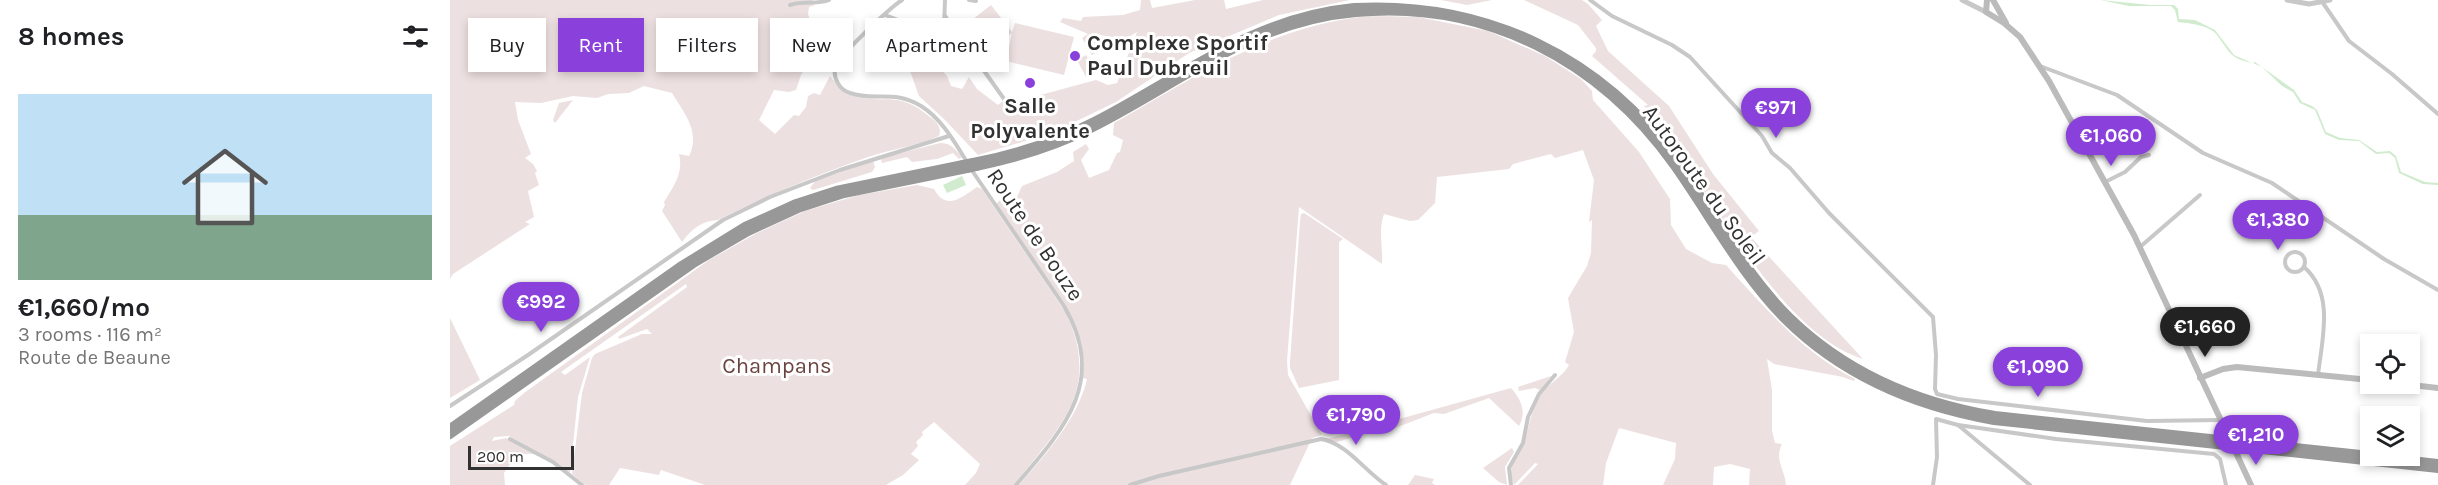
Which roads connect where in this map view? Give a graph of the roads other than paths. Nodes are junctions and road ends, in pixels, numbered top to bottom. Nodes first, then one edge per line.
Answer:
1 (829, 0) edge
2 (902, 0) edge
3 (945, 0) edge
4 (969, 0) edge
5 (1590, 0) edge
6 (1962, 0) edge
7 (1985, 0) edge
8 (2287, 0) edge
9 (2330, 0) edge
10 (975, 1) edge
11 (1994, 2) edge
12 (2323, 3) junction
13 (790, 5) dead end
14 (1975, 6) junction
15 (1987, 12) junction
16 (885, 15) junction
17 (945, 16) joint
18 (893, 18) edge
19 (2008, 26) junction
20 (2040, 66) junction
21 (1014, 113) dead end
22 (2438, 114) edge
23 (950, 136) junction
24 (2149, 155) dead end
25 (974, 165) junction
26 (965, 166) junction
27 (2105, 182) junction
28 (2200, 195) dead end
29 (2140, 247) junction
30 (2304, 267) junction
31 (2438, 290) edge
32 (1555, 375) dead end
33 (2318, 375) junction
34 (2200, 378) junction
35 (2360, 379) edge
36 (2420, 386) edge
37 (2438, 388) edge
38 (450, 406) edge
39 (2220, 420) junction
40 (1958, 424) junction
41 (450, 428) edge
42 (450, 435) edge
43 (510, 439) dead end
44 (2360, 454) edge
45 (2420, 461) edge
46 (2438, 463) edge
47 (2438, 469) edge
48 (582, 485) edge
49 (1016, 485) edge
50 (1130, 485) edge
51 (1386, 485) edge
52 (1511, 485) edge
53 (1933, 485) edge
54 (2030, 485) edge
55 (2226, 485) edge
56 (2251, 485) edge

1 - 13 street
2 - 16 street, Route de Bouze
3 - 17 street
4 - 10 street
5 - 39 street
6 - 14 street
7 - 14 street
7 - 15 main road
8 - 12 street
9 - 12 street
11 - 15 main road
11 - 19 main road
12 - 22 street
14 - 15 street
15 - 19 main road
16 - 18 street
16 - 23 street, Route de Bouze
17 - 21 street
19 - 20 main road
20 - 27 main road
20 - 31 street
23 - 38 street
23 - 49 street, Route de Bouze
24 - 27 street
25 - 26 highway, Autoroute du Soleil, bridge
25 - 44 highway, Autoroute du Soleil
25 - 47 highway, Autoroute du Soleil
26 - 41 highway, Autoroute du Soleil
26 - 42 highway, Autoroute du Soleil
27 - 29 main road
28 - 29 street
29 - 34 main road
30 - 30 street
30 - 33 street
32 - 52 street
33 - 34 main road
33 - 35 main road
34 - 39 main road
36 - 37 main road
39 - 56 main road, bridge
40 - 53 street
40 - 54 street
40 - 55 street
43 - 48 street
45 - 46 highway
50 - 51 street

